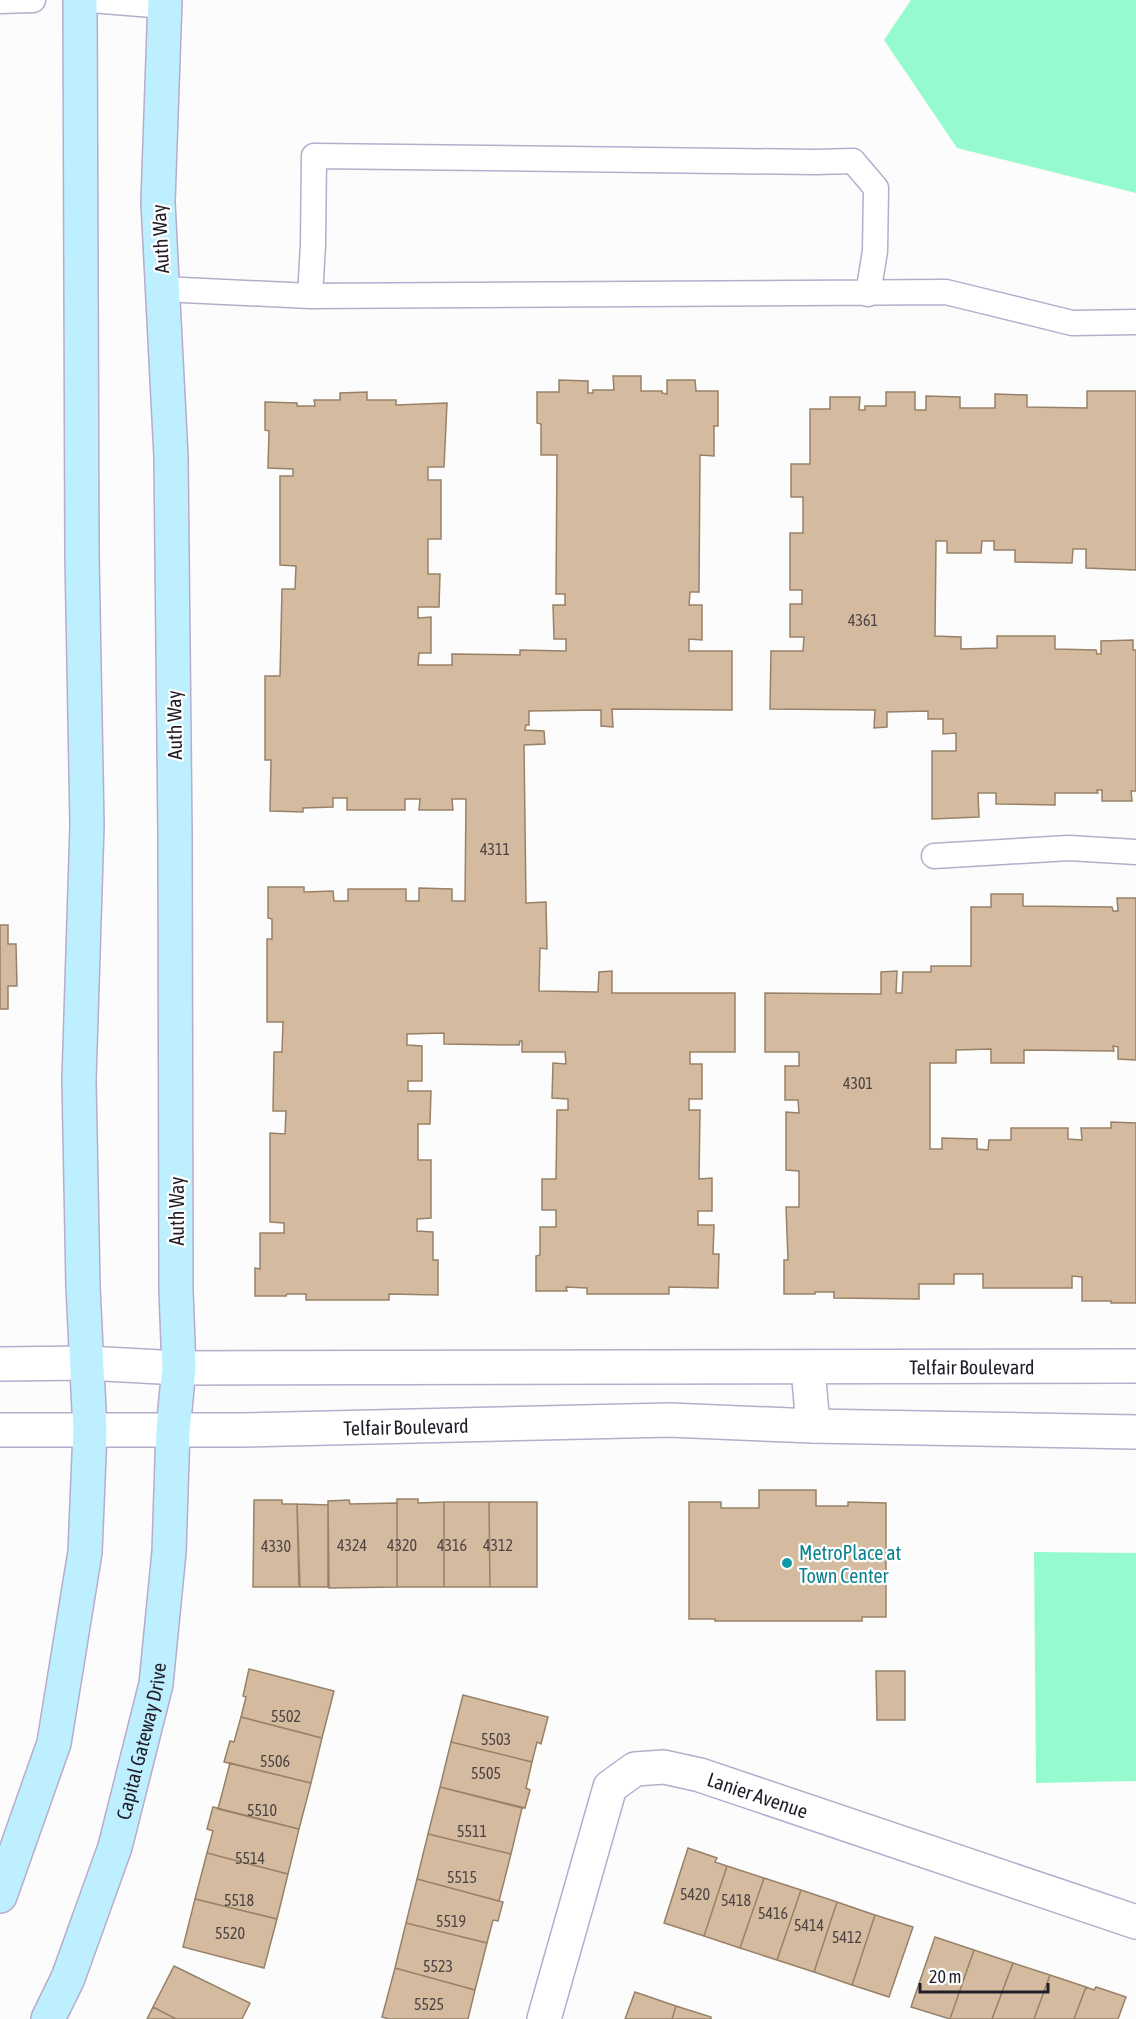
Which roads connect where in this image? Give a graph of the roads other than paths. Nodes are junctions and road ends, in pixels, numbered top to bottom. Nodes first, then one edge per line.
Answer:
1 (33, 0) edge
2 (80, 0) edge
3 (91, 0) edge
4 (0, 1) edge
5 (165, 3) edge
6 (162, 289) junction
7 (868, 294) junction
8 (310, 296) junction
9 (1136, 322) edge
10 (1136, 852) edge
11 (934, 855) dead end
12 (87, 1363) junction
13 (0, 1364) edge
14 (1136, 1366) edge
15 (179, 1368) junction
16 (808, 1368) junction
17 (813, 1426) junction
18 (0, 1430) edge
19 (90, 1431) junction
20 (1136, 1432) edge
21 (173, 1440) junction
22 (0, 1896) edge
23 (1136, 1922) edge
24 (48, 2019) edge
25 (544, 2019) edge

1 - 4 lane
2 - 12 street
3 - 5 lane
5 - 6 street, Auth Way
6 - 8 lane
6 - 15 street, Auth Way
7 - 8 lane
7 - 8 lane
7 - 9 lane
10 - 11 lane
12 - 13 street, Telfair Boulevard
12 - 15 street, Telfair Boulevard
12 - 19 street
14 - 16 street, Telfair Boulevard
15 - 16 street, Telfair Boulevard
15 - 21 street, Auth Way
16 - 17 street
17 - 20 street, Telfair Boulevard
17 - 21 street, Telfair Boulevard
18 - 19 street, Telfair Boulevard
19 - 21 street, Telfair Boulevard
19 - 22 street
21 - 24 street, Capital Gateway Drive
23 - 25 street, Lanier Avenue

